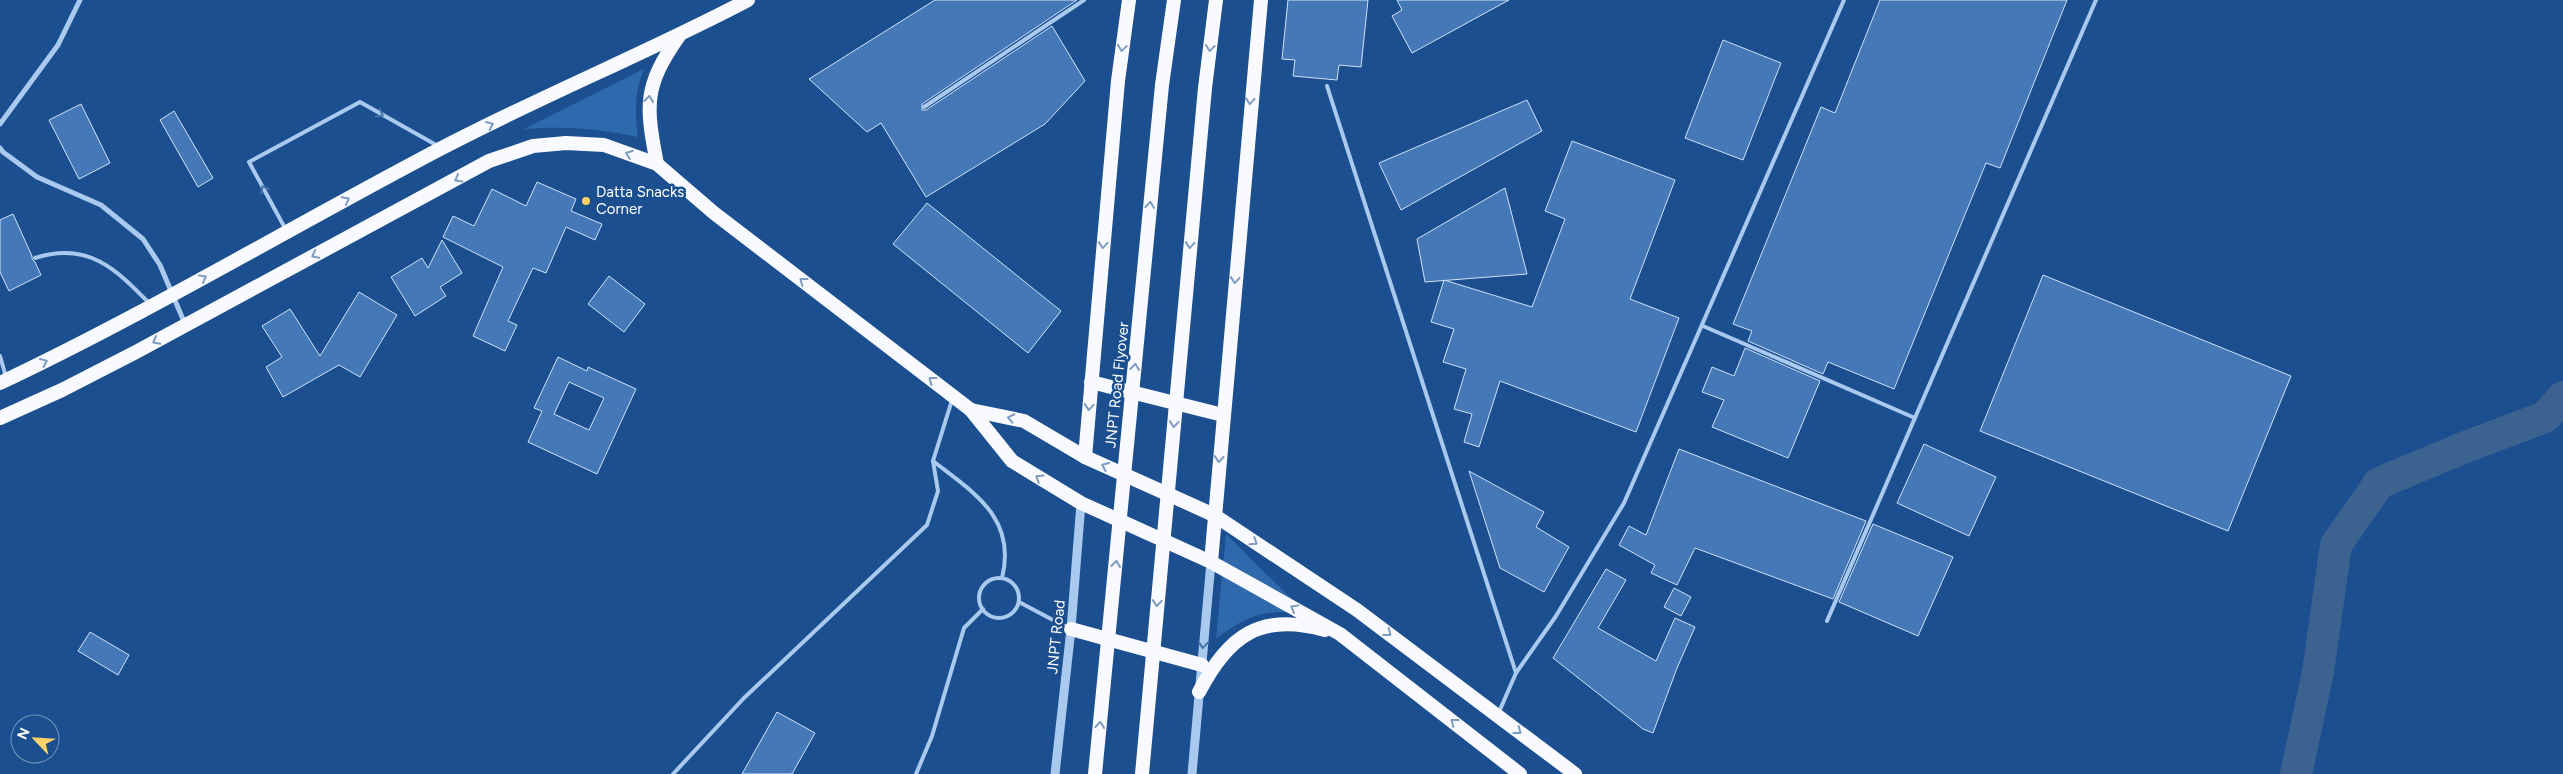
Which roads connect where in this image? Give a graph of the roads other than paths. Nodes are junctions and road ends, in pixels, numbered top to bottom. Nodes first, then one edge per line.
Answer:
1 (80, 0) edge
2 (748, 0) edge
3 (1084, 0) edge
4 (1129, 0) edge
5 (1174, 0) edge
6 (1216, 0) edge
7 (1261, 0) edge
8 (1844, 0) edge
9 (2096, 0) edge
10 (680, 36) junction
11 (1328, 86) dead end
12 (924, 107) dead end
13 (0, 124) edge
14 (0, 148) edge
15 (442, 148) junction
16 (657, 164) junction
17 (288, 232) junction
18 (35, 258) dead end
19 (172, 295) junction
20 (152, 306) junction
21 (186, 325) junction
22 (1703, 326) junction
23 (0, 356) edge
24 (4, 381) edge
25 (1091, 382) junction
26 (954, 396) junction
27 (971, 410) junction
28 (1223, 415) junction
29 (0, 418) edge
30 (1915, 418) junction
31 (1085, 457) junction
32 (933, 461) junction
33 (1081, 503) junction
34 (1214, 515) junction
35 (1210, 562) junction
36 (1002, 578) junction
37 (1018, 602) junction
38 (983, 609) junction
39 (1828, 621) dead end
40 (1071, 630) junction
41 (1340, 634) junction
42 (1202, 665) junction
43 (1516, 673) junction
44 (1199, 692) junction
45 (1497, 716) junction
46 (673, 774) edge
47 (916, 774) edge
48 (1055, 774) edge
49 (1095, 774) edge
50 (1142, 774) edge
51 (1192, 774) edge
52 (1520, 774) edge
53 (1575, 774) edge

1 - 13 street
2 - 10 highway
3 - 12 lane
4 -> 25 highway
49 -> 5 highway, JNPT Road Flyover, bridge
6 -> 50 highway, bridge
7 -> 28 highway
8 - 22 lane
9 - 30 lane
15 -> 10 highway
16 -> 10 highway
11 - 43 lane
14 - 19 street
17 -> 15 highway
17 -> 15 lane
16 -> 21 highway
26 -> 16 highway
19 -> 17 highway
18 - 20 lane
19 - 20 highway
19 - 21 street
24 -> 20 highway
21 -> 29 highway
22 - 30 lane
22 - 43 lane
23 - 24 lane
25 - 28 highway
25 -> 31 highway
26 - 27 highway
26 - 32 lane
31 -> 27 highway
33 -> 27 highway
28 -> 34 highway
30 - 39 lane
34 -> 31 highway
32 - 36 lane
32 - 46 lane
33 - 35 highway
33 - 40 street, JNPT Road
34 - 35 highway
34 -> 45 highway
41 -> 35 highway
35 -> 42 street
36 - 37 lane
36 - 38 lane
37 - 38 lane
37 - 40 lane
38 - 47 lane
40 - 42 highway
40 - 48 street, JNPT Road
41 - 44 highway
52 -> 41 highway
42 - 44 street
43 - 45 lane
44 - 51 street
45 -> 53 highway

